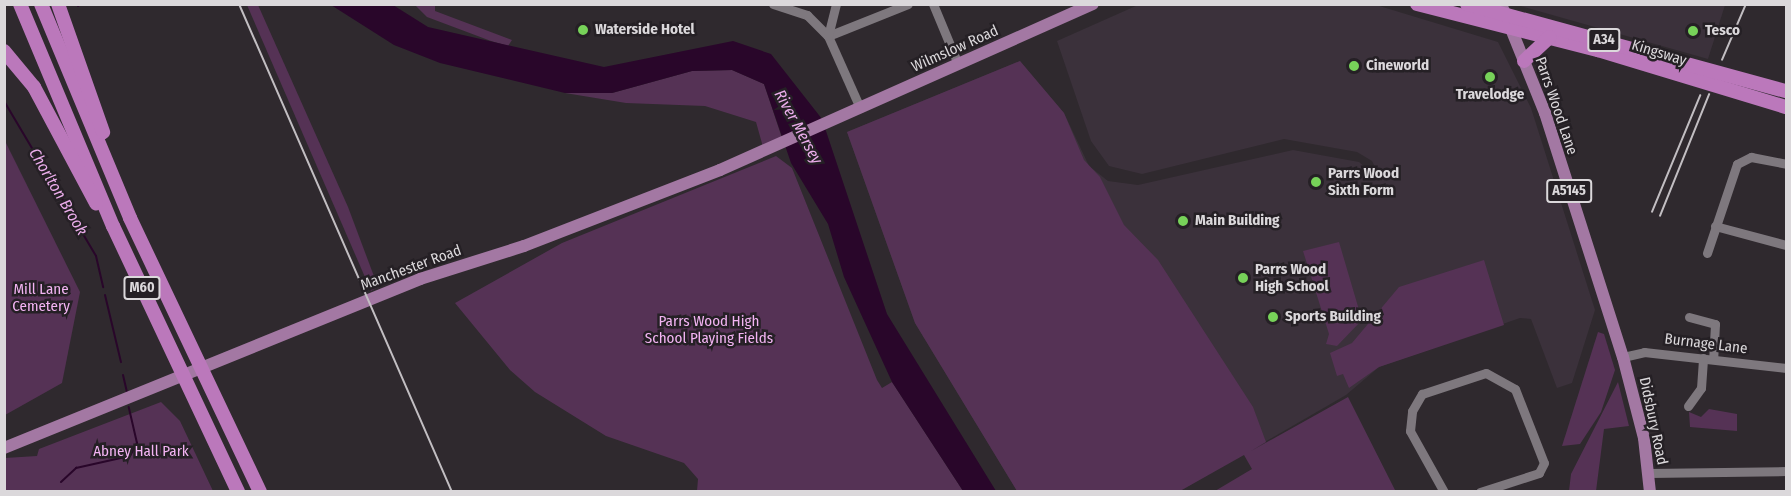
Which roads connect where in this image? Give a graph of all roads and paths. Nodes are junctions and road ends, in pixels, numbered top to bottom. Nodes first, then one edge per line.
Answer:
1 (20, 4) edge
2 (41, 4) edge
3 (58, 4) edge
4 (836, 4) edge
5 (908, 4) edge
6 (933, 4) edge
7 (1093, 4) edge
8 (1417, 4) edge
9 (774, 5) edge
10 (1468, 5) edge
11 (1503, 9) edge
12 (1511, 28) junction
13 (828, 36) junction
14 (1550, 37) junction
15 (4, 51) edge
16 (1524, 61) junction
17 (958, 64) junction
18 (1786, 91) edge
19 (1786, 107) edge
20 (860, 108) junction
21 (830, 122) joint
22 (1786, 165) edge
23 (130, 218) junction
24 (113, 226) junction
25 (1715, 226) junction
26 (1786, 245) edge
27 (1707, 252) dead end
28 (1689, 317) dead end
29 (1626, 355) junction
30 (1708, 359) junction
31 (1786, 368) edge
32 (1688, 406) dead end
33 (4, 448) edge
34 (1786, 471) edge
35 (1649, 473) junction
36 (238, 492) edge
37 (260, 492) edge
38 (1444, 492) edge
39 (1480, 492) edge
40 (1650, 492) edge

1 - 24 highway, M60
2 - 23 highway, M60
3 - 23 highway, M60
4 - 13 street
5 - 13 street
6 - 17 street
7 - 17 main road, Wilmslow Road
8 - 12 highway, Kingsway / A34
9 - 13 street
10 - 11 highway, Kingsway / A34
11 - 12 main road, Parrs Wood Lane / A5145
11 - 18 highway, Kingsway / A34
12 - 14 highway, Kingsway / A34
12 - 16 main road, Parrs Wood Lane / A5145
13 - 20 street
14 - 16 highway
14 - 19 highway, Kingsway / A34
15 - 24 highway, M60
16 - 29 main road, Parrs Wood Lane / A5145
17 - 20 main road, Wilmslow Road
20 - 21 main road, Wilmslow Road
21 - 33 main road, Manchester Road
22 - 25 street
23 - 37 highway, M60
24 - 36 highway, M60
25 - 26 street
25 - 27 street
28 - 30 street
29 - 30 street, Burnage Lane
29 - 35 main road, Didsbury Road / A5145
30 - 31 street, Burnage Lane
30 - 32 street
34 - 35 street
35 - 40 main road, Didsbury Road / A5145
38 - 39 street

